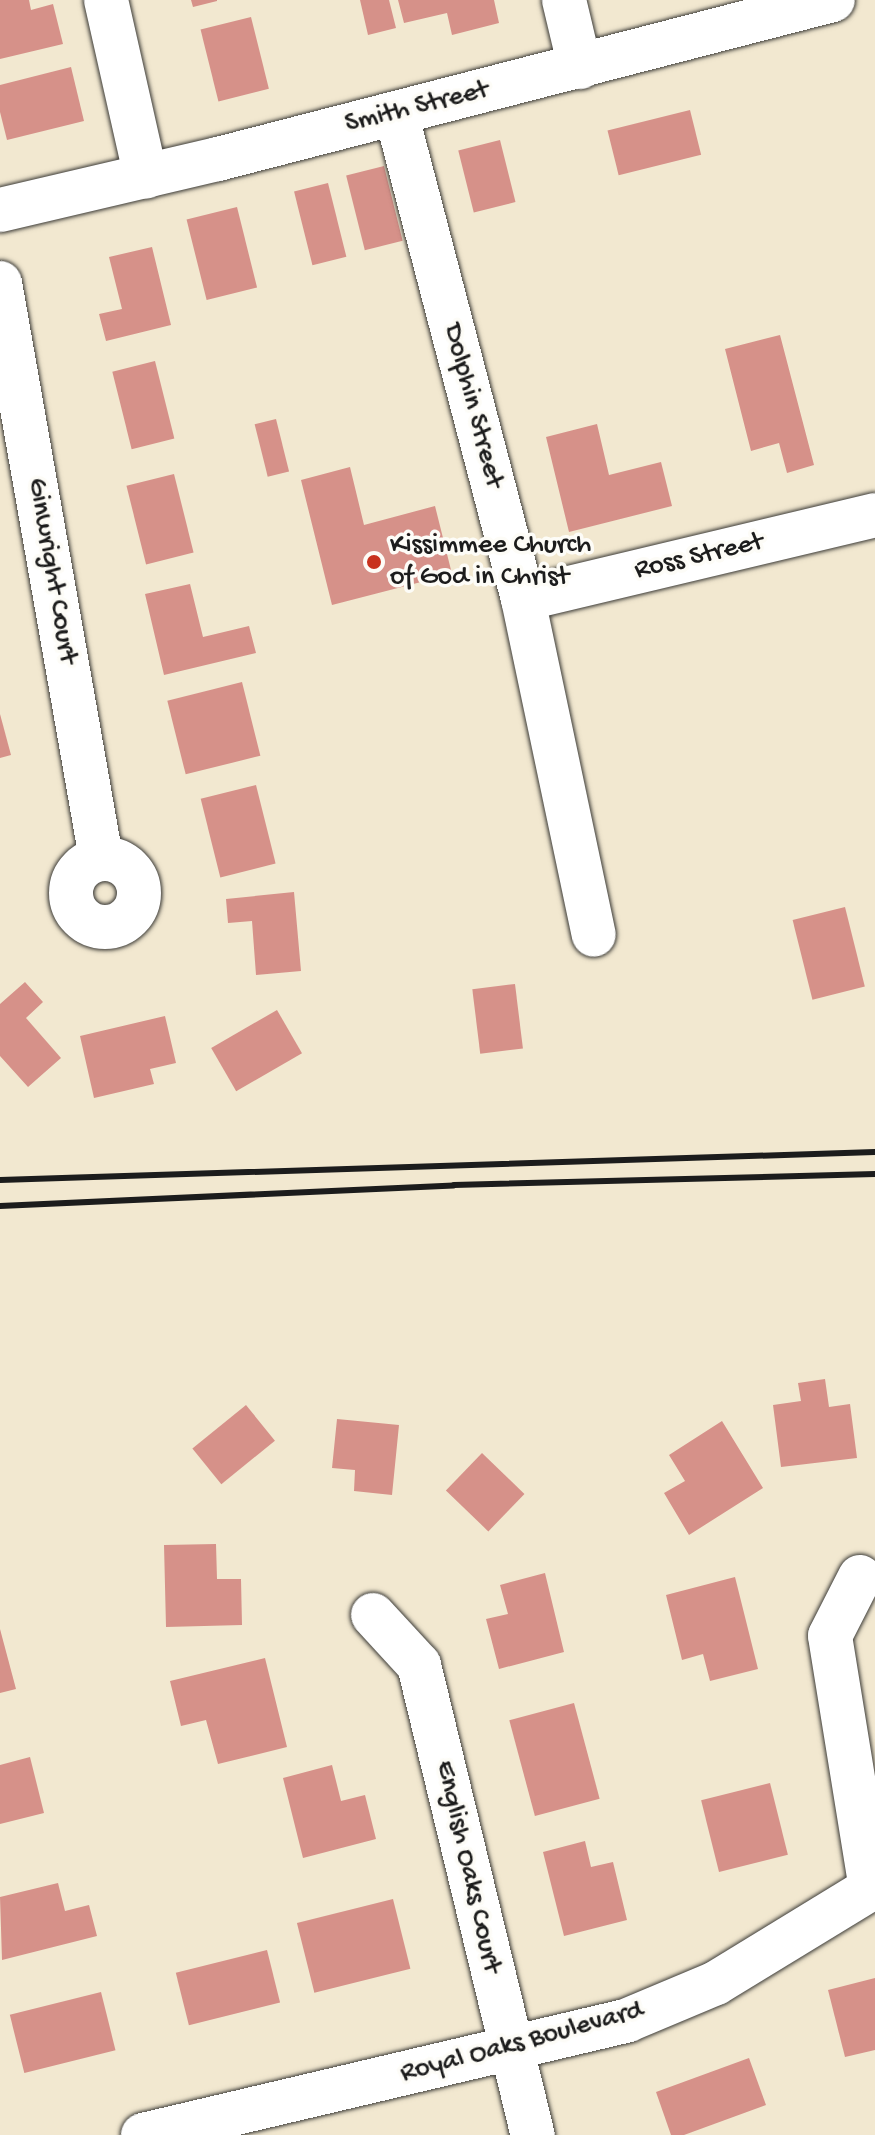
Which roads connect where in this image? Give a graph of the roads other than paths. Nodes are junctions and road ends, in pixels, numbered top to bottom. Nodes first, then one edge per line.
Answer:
1 (106, 0) edge
2 (564, 0) edge
3 (833, 0) edge
4 (580, 67) junction
5 (396, 113) junction
6 (146, 177) junction
7 (0, 210) edge
8 (0, 283) edge
9 (875, 515) edge
10 (523, 599) junction
11 (101, 858) dead end
12 (594, 935) dead end
13 (860, 1577) dead end
14 (373, 1615) dead end
15 (873, 1887) edge
16 (510, 2050) junction
17 (143, 2135) edge
18 (533, 2135) edge

1 - 6 street
2 - 4 street
3 - 4 street, Smith Street
4 - 5 street, Smith Street
5 - 6 street, Smith Street
5 - 10 street, Dolphin Street
6 - 7 street, Smith Street
8 - 11 street, Ginwright Court
9 - 10 street, Ross Street
10 - 12 street, Dolphin Street
13 - 15 street
14 - 16 street, English Oaks Court
15 - 16 street, Royal Oaks Boulevard
16 - 17 street, Royal Oaks Boulevard
16 - 18 street, English Oaks Court

